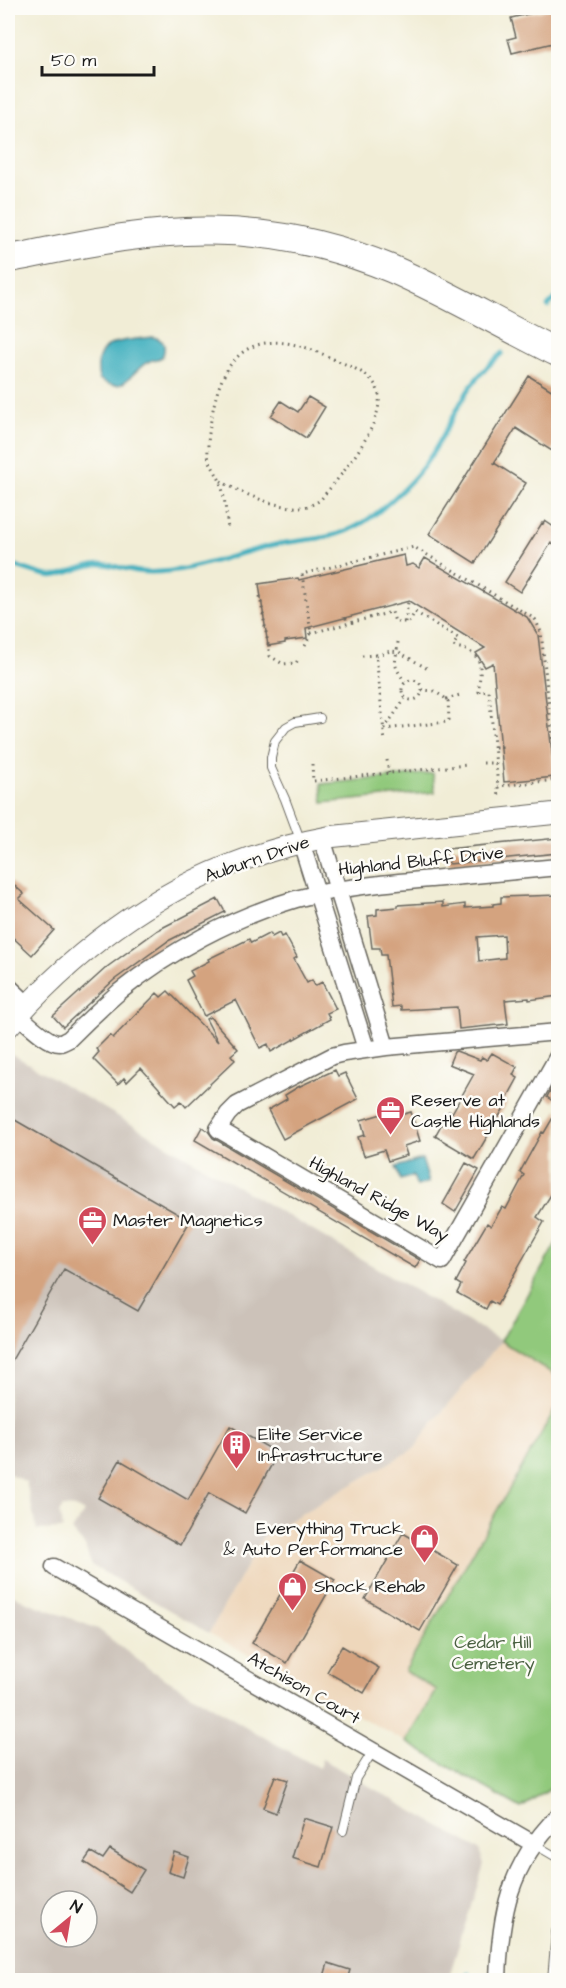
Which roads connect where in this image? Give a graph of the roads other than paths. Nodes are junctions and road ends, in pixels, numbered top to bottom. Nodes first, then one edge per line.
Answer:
1 (8, 259) edge
2 (558, 353) edge
3 (320, 718) dead end
4 (558, 813) edge
5 (322, 838) junction
6 (301, 842) junction
7 (558, 867) edge
8 (337, 890) junction
9 (316, 894) junction
10 (8, 986) edge
11 (18, 1015) edge
12 (558, 1032) edge
13 (386, 1047) junction
14 (366, 1050) junction
15 (558, 1056) edge
16 (54, 1568) dead end
17 (373, 1750) junction
18 (558, 1816) edge
19 (343, 1831) dead end
20 (534, 1844) junction
21 (558, 1858) edge
22 (558, 1925) edge
23 (498, 1980) edge
24 (552, 1980) edge

1 - 2 main road
3 - 6 lane
4 - 5 street, Auburn Drive
5 - 6 street, Auburn Drive
5 - 8 street
6 - 9 street
6 - 11 street, Auburn Drive
7 - 8 street, Highland Bluff Drive
8 - 9 street, Highland Bluff Drive
8 - 13 street
9 - 11 street, Highland Bluff Drive
9 - 14 street
10 - 11 street
12 - 13 street
13 - 14 street
14 - 15 street, Highland Ridge Way
16 - 17 street, Atchison Court
17 - 19 lane
17 - 20 street, Atchison Court
18 - 20 street
20 - 21 lane
20 - 23 street
22 - 24 lane

